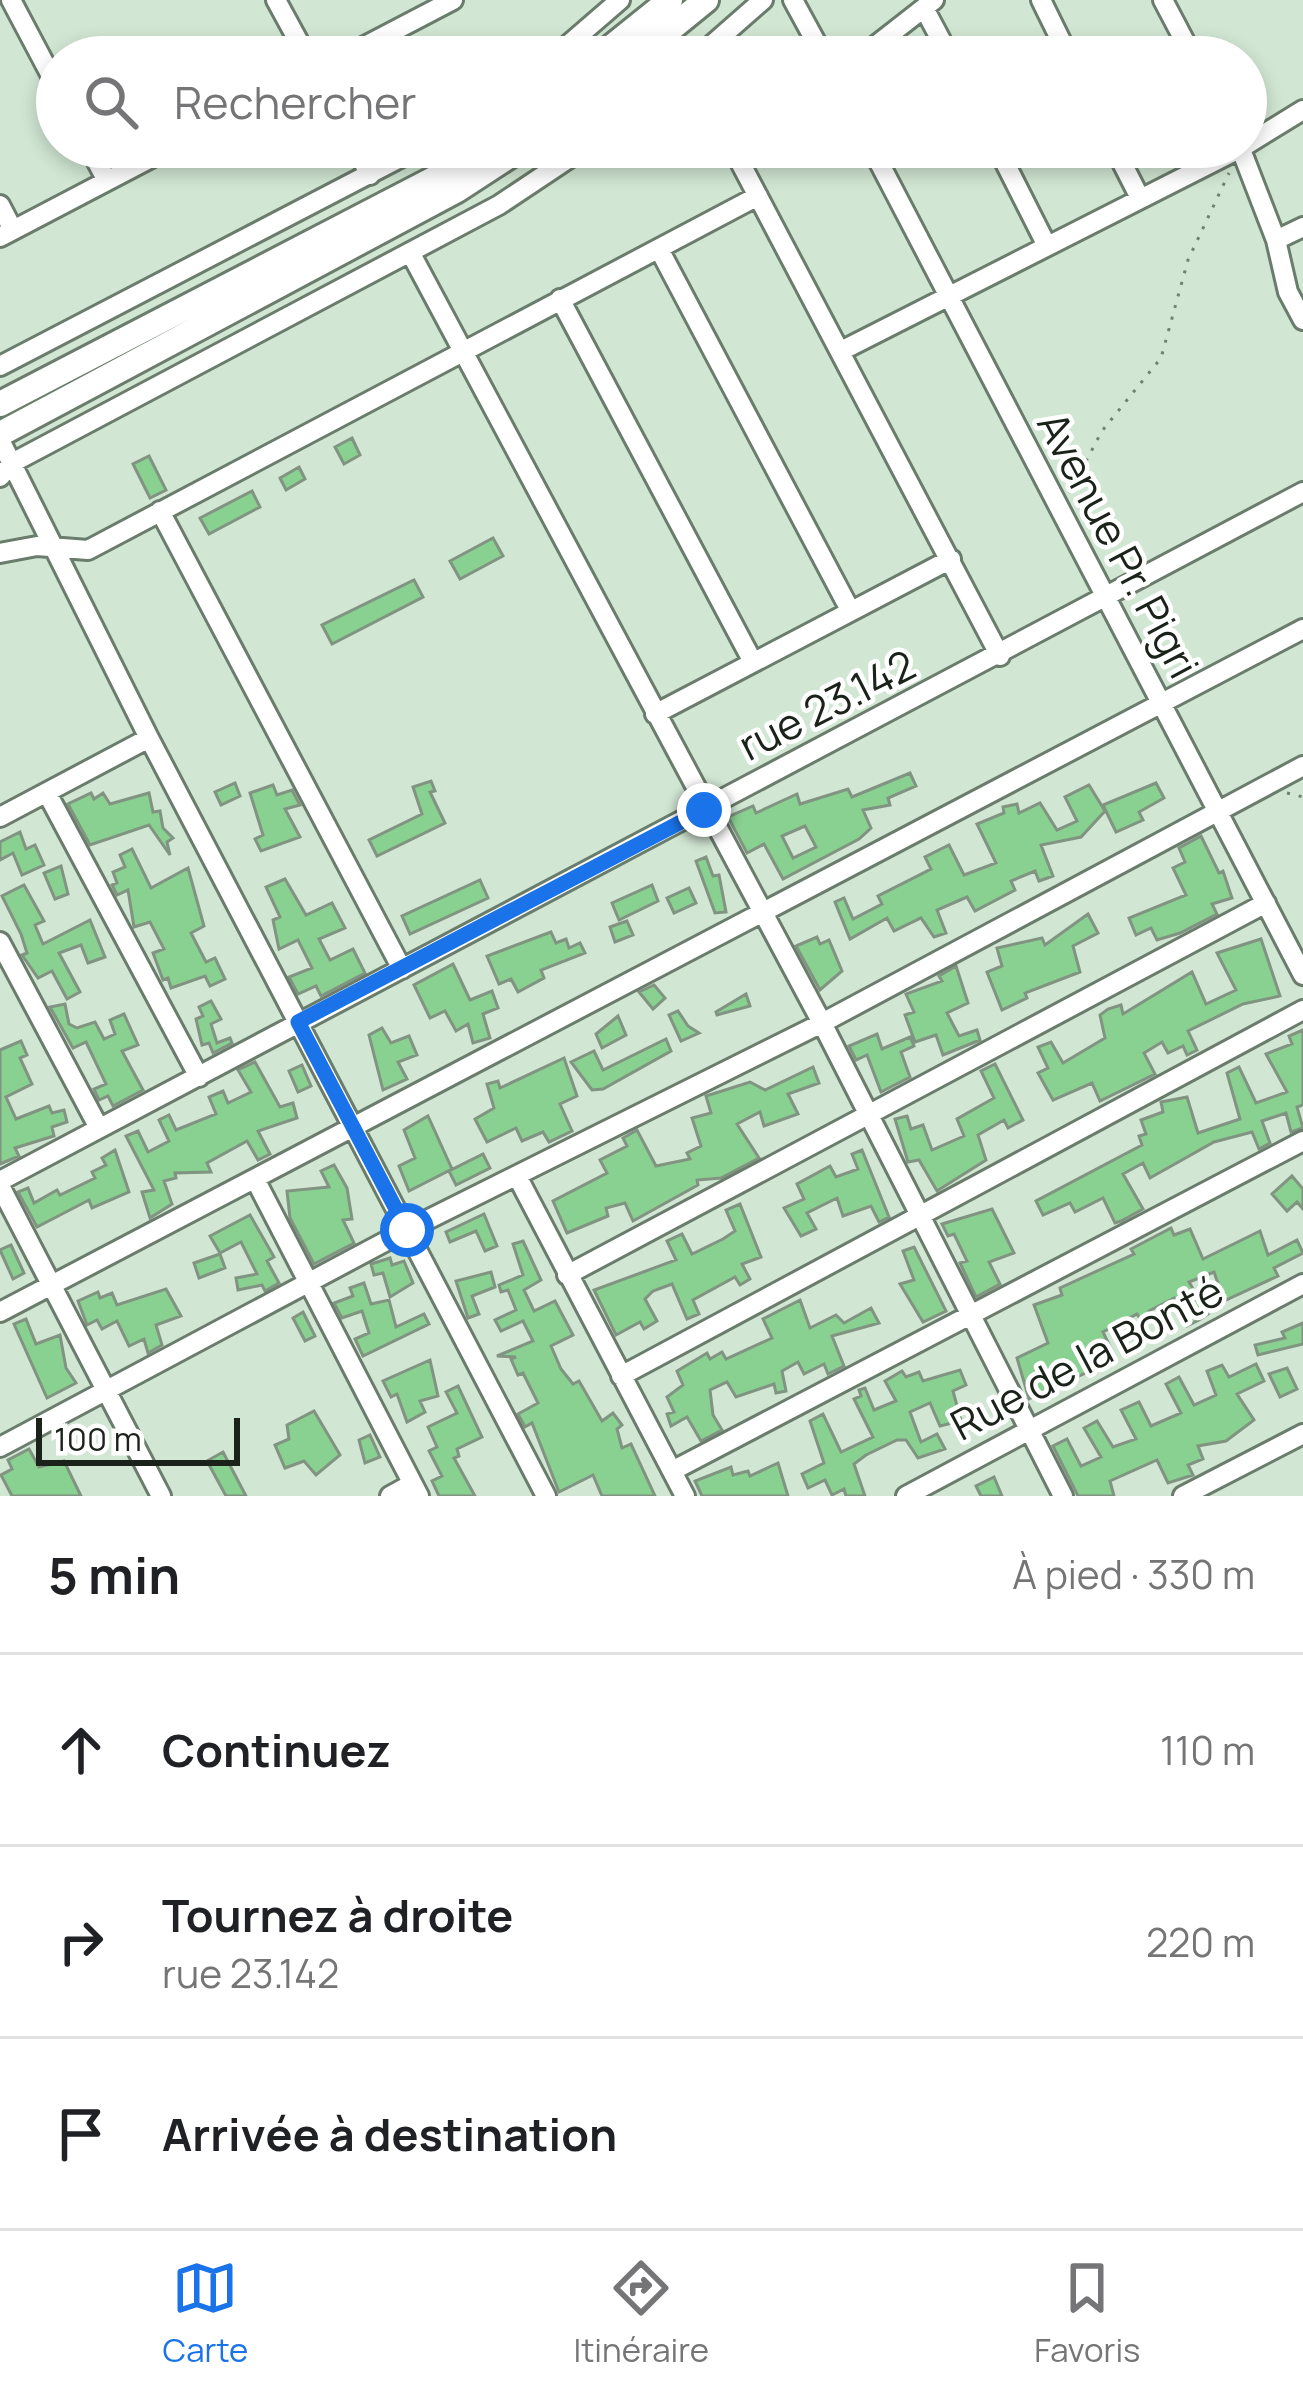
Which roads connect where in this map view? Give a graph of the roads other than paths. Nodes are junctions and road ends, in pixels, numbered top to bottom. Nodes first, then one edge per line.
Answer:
1 (11, 0) edge
2 (276, 0) edge
3 (402, 0) edge
4 (453, 0) edge
5 (620, 0) edge
6 (670, 0) edge
7 (706, 0) edge
8 (764, 0) edge
9 (793, 0) edge
10 (1041, 0) edge
11 (1163, 0) edge
12 (929, 4) edge
13 (413, 21) junction
14 (296, 36) edge
15 (384, 36) edge
16 (578, 36) edge
17 (625, 36) edge
18 (661, 36) edge
19 (722, 36) edge
20 (813, 36) edge
21 (888, 36) edge
22 (942, 36) edge
23 (1059, 36) edge
24 (1182, 36) edge
25 (36, 47) edge
26 (1303, 110) edge
27 (1267, 132) edge
28 (100, 168) edge
29 (132, 168) edge
30 (366, 168) edge
31 (383, 168) edge
32 (454, 168) edge
33 (491, 168) edge
34 (555, 168) edge
35 (743, 168) edge
36 (882, 168) edge
37 (1008, 168) edge
38 (1125, 168) edge
39 (1201, 168) edge
40 (1250, 168) edge
41 (370, 175) junction
42 (107, 181) junction
43 (758, 196) junction
44 (1141, 199) junction
45 (0, 205) edge
46 (1303, 227) edge
47 (6, 233) edge
48 (1276, 240) junction
49 (1047, 246) junction
50 (659, 249) junction
51 (410, 252) junction
52 (948, 297) junction
53 (560, 299) junction
54 (1303, 320) edge
55 (461, 349) junction
56 (841, 352) junction
57 (0, 366) edge
58 (0, 404) edge
59 (0, 437) edge
60 (6, 470) edge
61 (1303, 492) edge
62 (160, 511) junction
63 (58, 549) junction
64 (0, 553) edge
65 (951, 559) junction
66 (1106, 597) junction
67 (850, 610) junction
68 (1303, 628) edge
69 (1000, 656) junction
70 (752, 662) junction
71 (1159, 701) junction
72 (655, 714) junction
73 (148, 739) junction
74 (1303, 766) edge
75 (47, 793) junction
76 (1216, 809) junction
77 (704, 810) junction
78 (0, 817) edge
79 (1266, 903) junction
80 (764, 915) junction
81 (0, 941) edge
82 (402, 969) junction
83 (1303, 975) edge
84 (1303, 1010) edge
85 (298, 1022) junction
86 (821, 1023) junction
87 (199, 1077) junction
88 (868, 1119) junction
89 (99, 1128) junction
90 (353, 1129) junction
91 (1303, 1141) edge
92 (518, 1176) junction
93 (256, 1181) junction
94 (0, 1183) edge
95 (918, 1218) junction
96 (407, 1230) junction
97 (567, 1275) junction
98 (54, 1283) junction
99 (309, 1284) junction
100 (1303, 1284) edge
101 (0, 1312) edge
102 (971, 1316) junction
103 (621, 1376) junction
104 (106, 1389) junction
105 (1030, 1429) junction
106 (1303, 1434) edge
107 (0, 1447) edge
108 (672, 1471) junction
109 (1210, 1489) edge
110 (416, 1490) edge
111 (156, 1494) edge
112 (389, 1496) edge
113 (546, 1496) edge
114 (686, 1496) edge
115 (906, 1496) edge
116 (1064, 1496) edge
117 (1183, 1496) edge

1 - 25 street
2 - 14 street
3 - 13 street
4 - 13 street
5 - 16 street
6 - 17 main road
7 - 18 main road
8 - 19 street
9 - 20 street
10 - 23 street
11 - 24 street
12 - 21 street
12 - 22 street
13 - 15 street
26 - 27 street
28 - 42 street
29 - 42 street
30 - 41 street
31 - 41 street
32 - 58 main road
33 - 59 main road
34 - 51 street
35 - 43 street
36 - 52 street, Avenue Pr. Pigri
37 - 49 street
38 - 44 street
39 - 44 street
40 - 48 street
41 - 57 street
42 - 47 street
43 - 50 street
43 - 56 street
44 - 49 street
45 - 47 street
46 - 48 street
48 - 54 street
49 - 52 street
50 - 53 street
50 - 67 street
51 - 55 street
51 - 60 street
52 - 56 street
52 - 66 street, Avenue Pr. Pigri
53 - 55 street
53 - 70 street
55 - 62 street
55 - 72 street
56 - 65 street
59 - 60 street
60 - 63 street
61 - 66 street, rue 23.142
62 - 63 street
62 - 82 street
63 - 64 street
63 - 73 street
65 - 67 street
65 - 69 street
66 - 69 street, rue 23.142
66 - 71 street, Avenue Pr. Pigri
67 - 70 street
68 - 71 street
69 - 77 street, rue 23.142
70 - 72 street
71 - 76 street, Avenue Pr. Pigri
71 - 80 street
72 - 77 street
73 - 75 street
73 - 85 street
74 - 76 street
75 - 78 street
75 - 87 street
76 - 79 street, Avenue Pr. Pigri
76 - 86 street
77 - 80 street
77 - 82 street, rue 23.142
79 - 83 street, Avenue Pr. Pigri
79 - 88 street
80 - 86 street
80 - 90 street
81 - 89 street
82 - 85 street, rue 23.142
84 - 95 street
85 - 87 street, rue 23.142
85 - 90 street
86 - 88 street
86 - 92 street
87 - 89 street, rue 23.142
88 - 95 street
88 - 97 street
89 - 94 street, rue 23.142
90 - 93 street
90 - 96 street
91 - 102 street
92 - 96 street
92 - 97 street
93 - 98 street
93 - 99 street
94 - 98 street
95 - 102 street
95 - 103 street
96 - 99 street
96 - 113 street
97 - 103 street
98 - 101 street
98 - 104 street
99 - 104 street
99 - 110 street
100 - 105 street, Rue de la Bonté
102 - 105 street
102 - 108 street
103 - 108 street
104 - 107 street
104 - 111 street
105 - 115 street, Rue de la Bonté
105 - 116 street
106 - 109 street
108 - 114 street
109 - 117 street
110 - 112 street

